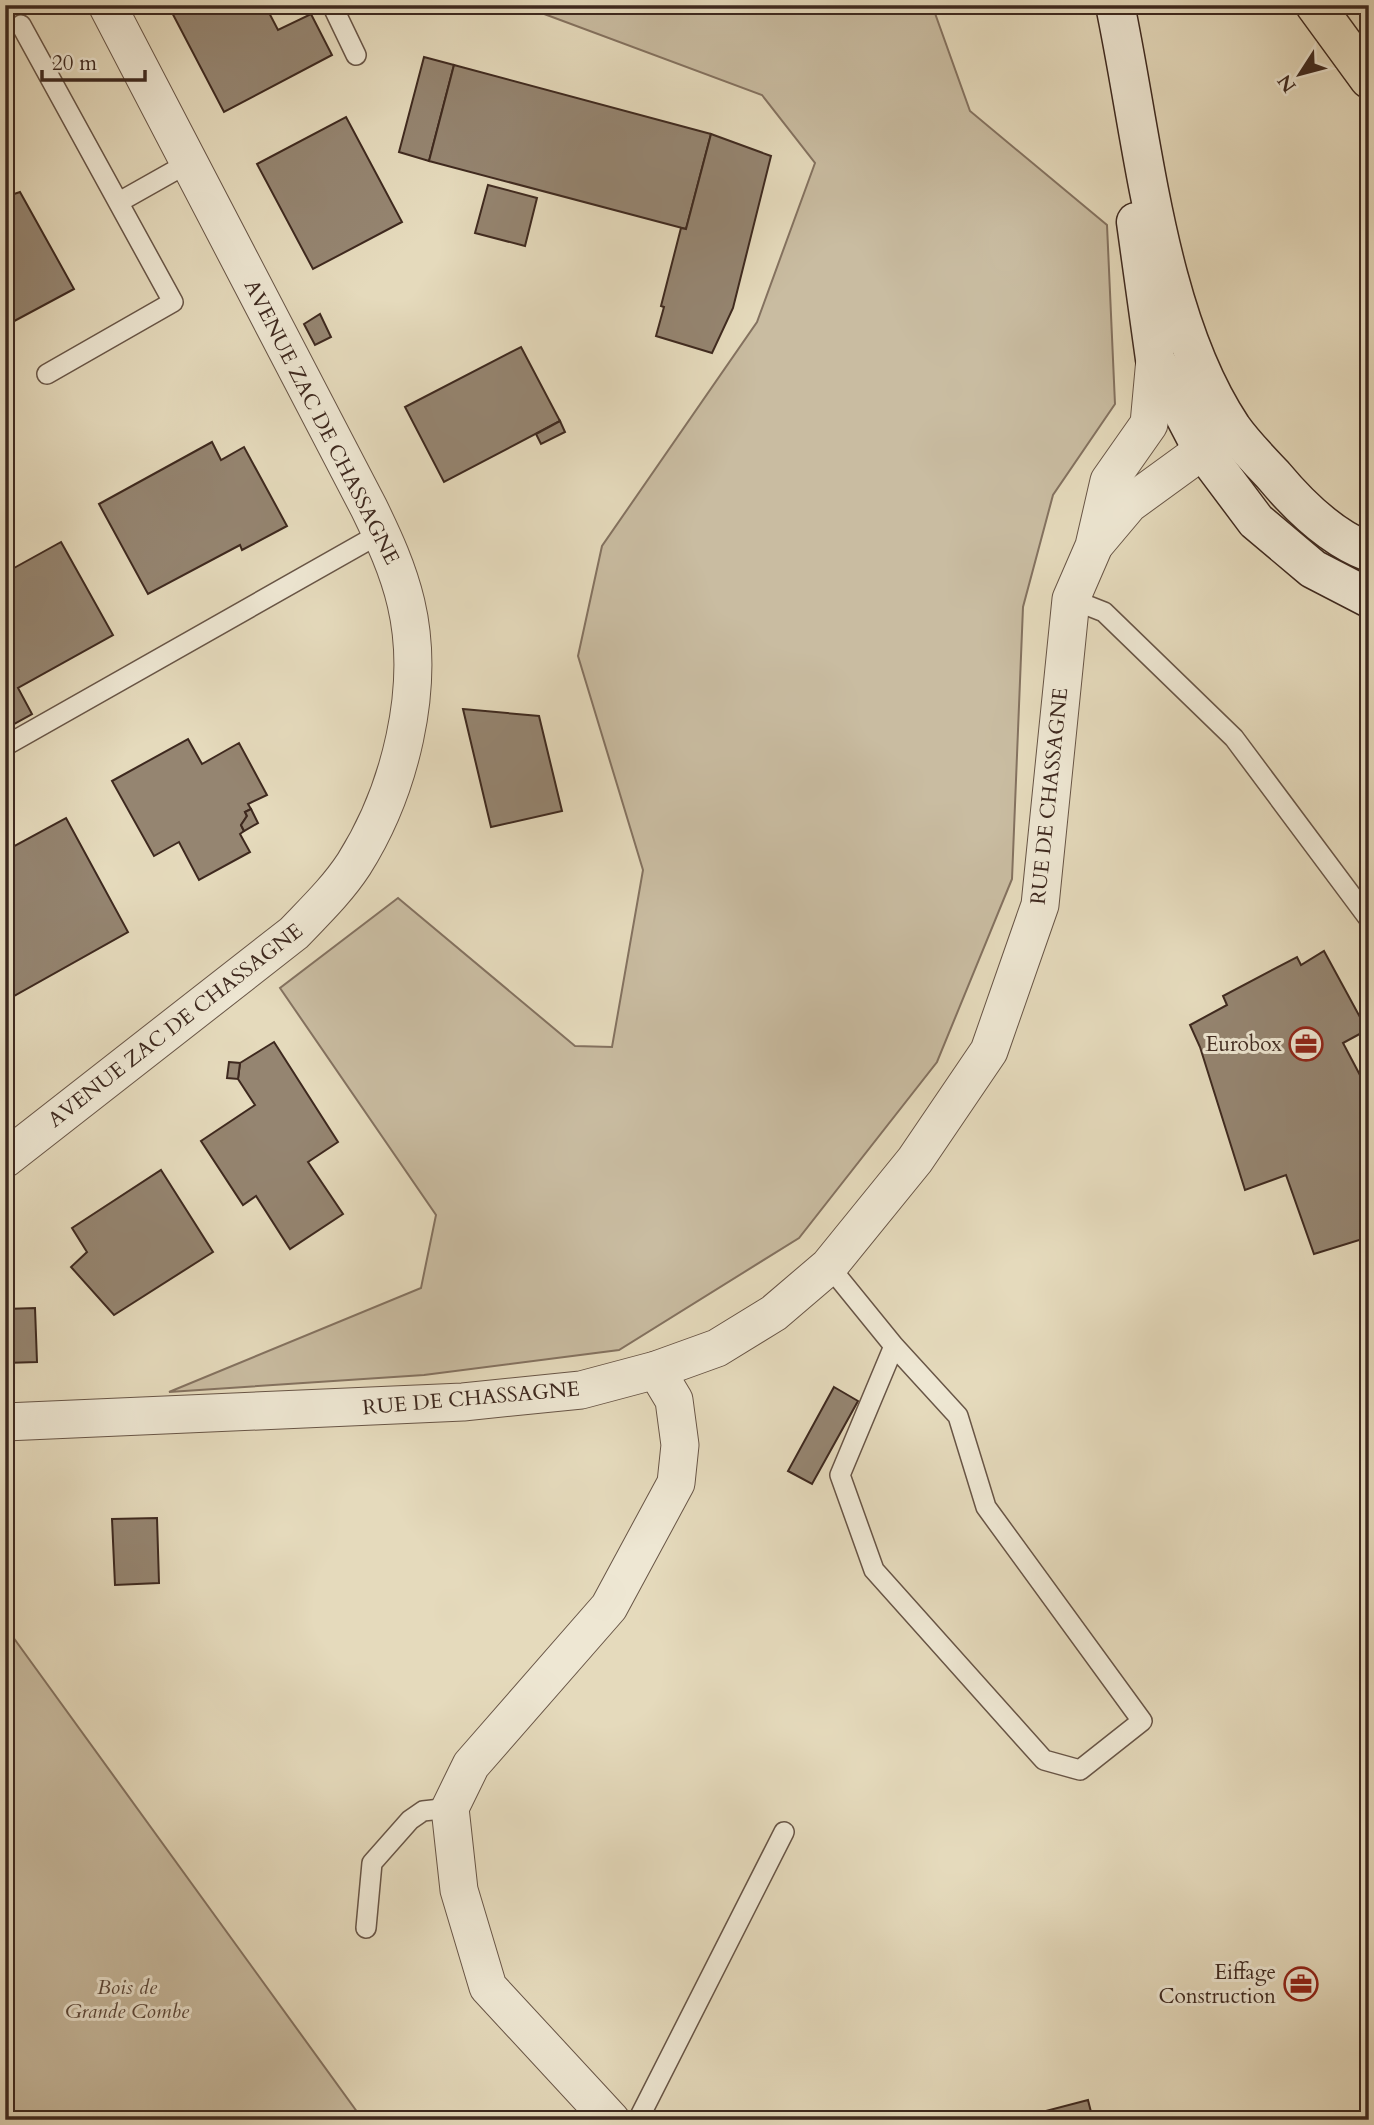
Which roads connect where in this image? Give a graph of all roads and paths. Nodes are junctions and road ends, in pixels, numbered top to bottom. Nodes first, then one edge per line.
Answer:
1 (107, 5) edge
2 (332, 5) edge
3 (1115, 5) edge
4 (1315, 5) edge
5 (21, 25) dead end
6 (356, 55) dead end
7 (1369, 79) edge
8 (1131, 80) junction
9 (190, 162) junction
10 (119, 202) junction
11 (47, 374) dead end
12 (1167, 420) junction
13 (1218, 439) junction
14 (381, 533) junction
15 (1094, 546) junction
16 (1369, 552) edge
17 (1369, 598) edge
18 (1071, 599) junction
19 (5, 746) edge
20 (1369, 919) edge
21 (5, 1159) edge
22 (829, 1266) junction
23 (894, 1346) junction
24 (656, 1370) junction
25 (5, 1422) edge
26 (450, 1808) junction
27 (784, 1832) dead end
28 (366, 1928) dead end
29 (611, 2120) edge
30 (638, 2120) edge

1 - 9 street, AVENUE ZAC DE CHASSAGNE
2 - 6 lane
3 - 8 street
4 - 7 highway
5 - 10 lane
8 - 12 street
8 - 13 street
9 - 10 lane
9 - 14 street, AVENUE ZAC DE CHASSAGNE
10 - 11 lane
12 - 13 street
12 - 15 street, RUE DE CHASSAGNE
13 - 15 street, RUE DE CHASSAGNE
13 - 16 street
13 - 17 street
14 - 19 lane
14 - 21 street, AVENUE ZAC DE CHASSAGNE
15 - 18 street, RUE DE CHASSAGNE
18 - 20 lane
18 - 22 street, RUE DE CHASSAGNE
22 - 23 lane
22 - 24 street, RUE DE CHASSAGNE
23 - 23 lane
24 - 25 street, RUE DE CHASSAGNE
24 - 26 street
26 - 28 lane
26 - 29 street
27 - 30 lane

